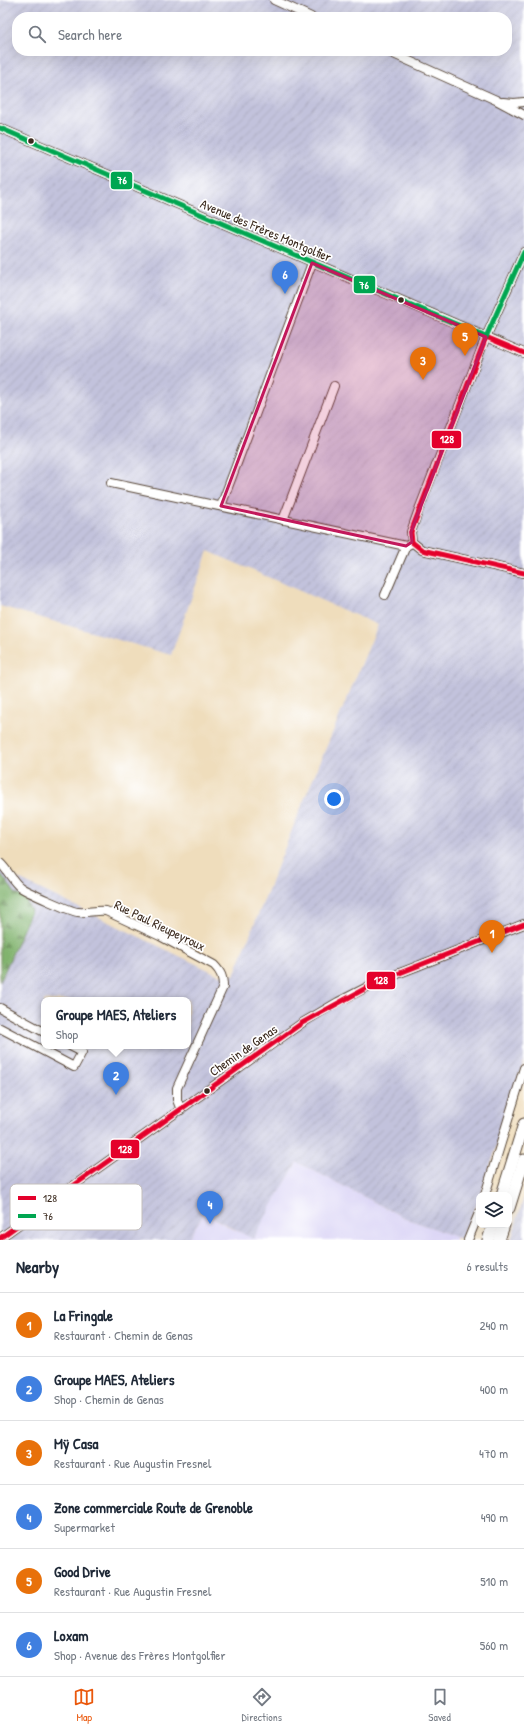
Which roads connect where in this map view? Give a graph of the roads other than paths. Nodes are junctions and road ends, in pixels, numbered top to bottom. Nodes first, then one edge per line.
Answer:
1 (274, 0) edge
2 (300, 12) edge
3 (398, 56) edge
4 (496, 100) junction
5 (524, 102) edge
6 (524, 115) edge
7 (0, 128) edge
8 (524, 252) edge
9 (312, 263) junction
10 (486, 337) junction
11 (524, 353) edge
12 (334, 386) dead end
13 (111, 483) dead end
14 (222, 506) junction
15 (282, 520) junction
16 (409, 544) junction
17 (524, 573) edge
18 (385, 595) dead end
19 (0, 863) edge
20 (524, 924) edge
21 (0, 1008) edge
22 (0, 1028) edge
23 (41, 1030) edge
24 (76, 1049) edge
25 (524, 1068) edge
26 (181, 1110) junction
27 (524, 1124) edge
28 (524, 1160) edge
29 (76, 1184) edge
30 (486, 1192) edge
31 (503, 1192) edge
32 (512, 1198) edge
33 (476, 1220) edge
34 (492, 1228) edge
35 (503, 1228) edge
36 (11, 1230) edge
37 (0, 1238) edge
38 (468, 1240) edge
39 (488, 1240) edge
40 (499, 1240) edge

1 - 2 street
3 - 4 street
4 - 5 street
4 - 6 street
7 - 9 street, Avenue des Frères Montgolfier
8 - 10 street
9 - 10 street, Avenue des Frères Montgolfier
9 - 14 street
10 - 11 street, Avenue des Frères Montgolfier
10 - 16 street
12 - 15 street
13 - 14 street
14 - 15 street
15 - 16 street
16 - 17 street
16 - 18 street
19 - 26 street, Rue Paul Rieupeyroux
20 - 26 street, Chemin de Genas
21 - 23 street
22 - 24 street
25 - 30 street
26 - 29 street, Chemin de Genas
27 - 31 highway
28 - 32 highway
33 - 38 street
34 - 39 highway
35 - 40 highway
36 - 37 street, Chemin de Genas

